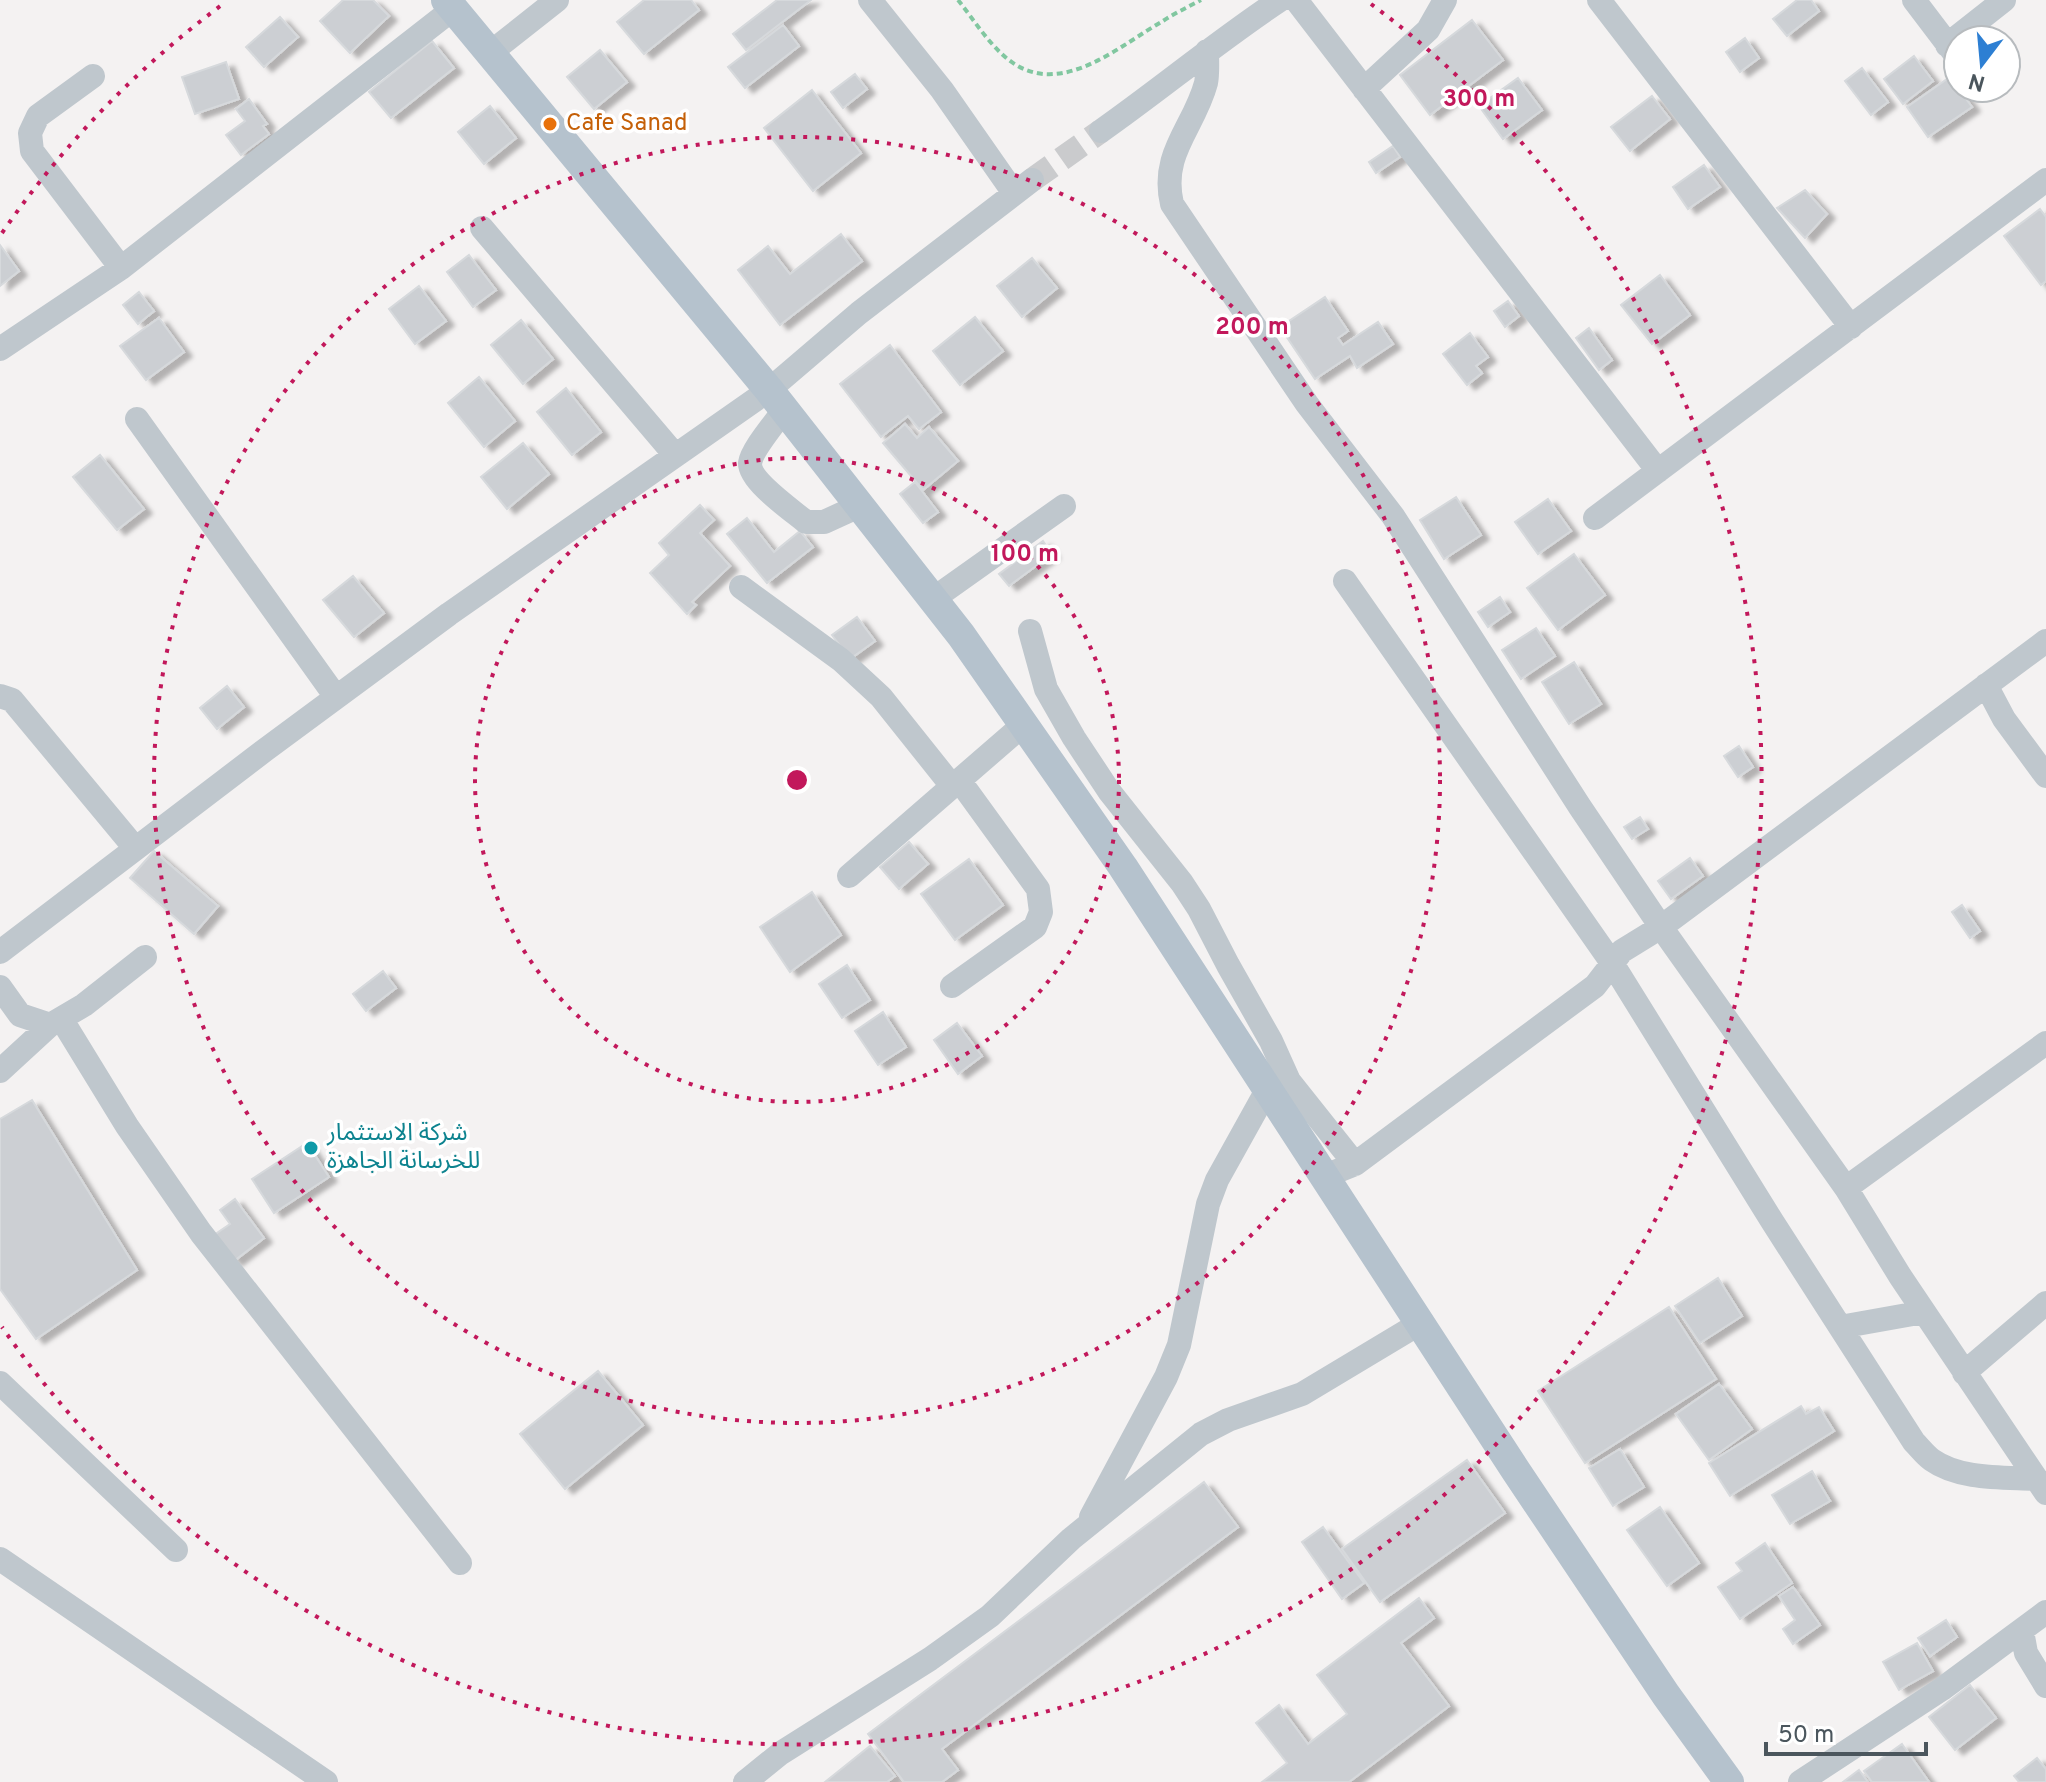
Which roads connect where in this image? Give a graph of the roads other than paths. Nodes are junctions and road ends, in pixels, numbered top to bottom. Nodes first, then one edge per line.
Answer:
1 (557, 0) edge
2 (870, 0) edge
3 (1280, 0) edge
4 (1296, 0) edge
5 (1445, 0) edge
6 (1599, 0) edge
7 (1914, 0) edge
8 (2004, 0) edge
9 (450, 4) edge
10 (1980, 24) edge
11 (1942, 37) edge
12 (1207, 51) junction
13 (490, 53) junction
14 (93, 76) dead end
15 (1364, 89) junction
16 (1101, 131) tunnel mouth
17 (2046, 180) edge
18 (482, 228) dead end
19 (121, 268) junction
20 (1851, 327) junction
21 (0, 349) edge
22 (777, 400) junction
23 (137, 419) dead end
24 (675, 455) junction
25 (1658, 471) junction
26 (859, 506) junction
27 (1064, 506) dead end
28 (1595, 518) dead end
29 (1345, 581) dead end
30 (741, 587) dead end
31 (933, 599) junction
32 (1030, 631) dead end
33 (2046, 641) edge
34 (1986, 685) junction
35 (0, 696) edge
36 (336, 697) junction
37 (1023, 725) junction
38 (2046, 776) edge
39 (956, 783) junction
40 (135, 848) junction
41 (849, 876) dead end
42 (1661, 927) junction
43 (0, 952) edge
44 (145, 957) dead end
45 (1612, 963) junction
46 (952, 986) dead end
47 (0, 987) edge
48 (56, 1023) junction
49 (2040, 1053) edge
50 (0, 1071) edge
51 (1267, 1090) junction
52 (1355, 1164) junction
53 (1325, 1176) junction
54 (1846, 1188) junction
55 (2046, 1303) edge
56 (1924, 1312) junction
57 (1422, 1322) junction
58 (1840, 1327) junction
59 (1964, 1373) junction
60 (0, 1383) edge
61 (2041, 1486) edge
62 (1086, 1527) junction
63 (176, 1550) dead end
64 (0, 1559) edge
65 (460, 1563) dead end
66 (2046, 1612) edge
67 (2022, 1631) junction
68 (2046, 1686) edge
69 (326, 1782) edge
70 (745, 1782) edge
71 (1729, 1782) edge
72 (1800, 1782) edge

1 - 13 street
2 - 22 street
3 - 12 street
4 - 15 street
5 - 15 street
6 - 20 street
7 - 11 street
8 - 10 street
9 - 13 main road
9 - 19 street
12 - 16 street
12 - 42 street
13 - 22 main road
14 - 19 street
15 - 25 street
17 - 20 street
18 - 24 street
19 - 21 street
20 - 25 street
22 - 24 street
22 - 26 main road
22 - 26 street
23 - 36 street
24 - 36 street
25 - 28 street
26 - 31 main road
27 - 31 street
29 - 45 street
30 - 39 street
31 - 37 main road
32 - 52 street
33 - 34 street
34 - 38 street
34 - 42 street
35 - 40 street
36 - 40 street
37 - 39 street
37 - 51 main road
39 - 41 street
39 - 46 street
40 - 43 street
42 - 45 street
42 - 54 street
44 - 48 street
45 - 52 street
45 - 58 street
47 - 48 street
48 - 50 street
48 - 65 street
49 - 54 street
51 - 53 main road
51 - 62 street
52 - 53 street
53 - 57 main road
54 - 56 street
55 - 59 street
56 - 58 street
56 - 59 street
57 - 62 street
57 - 71 main road
58 - 61 street
59 - 61 street
60 - 63 street
62 - 70 street
64 - 69 street
66 - 67 street
67 - 68 street
67 - 72 street

